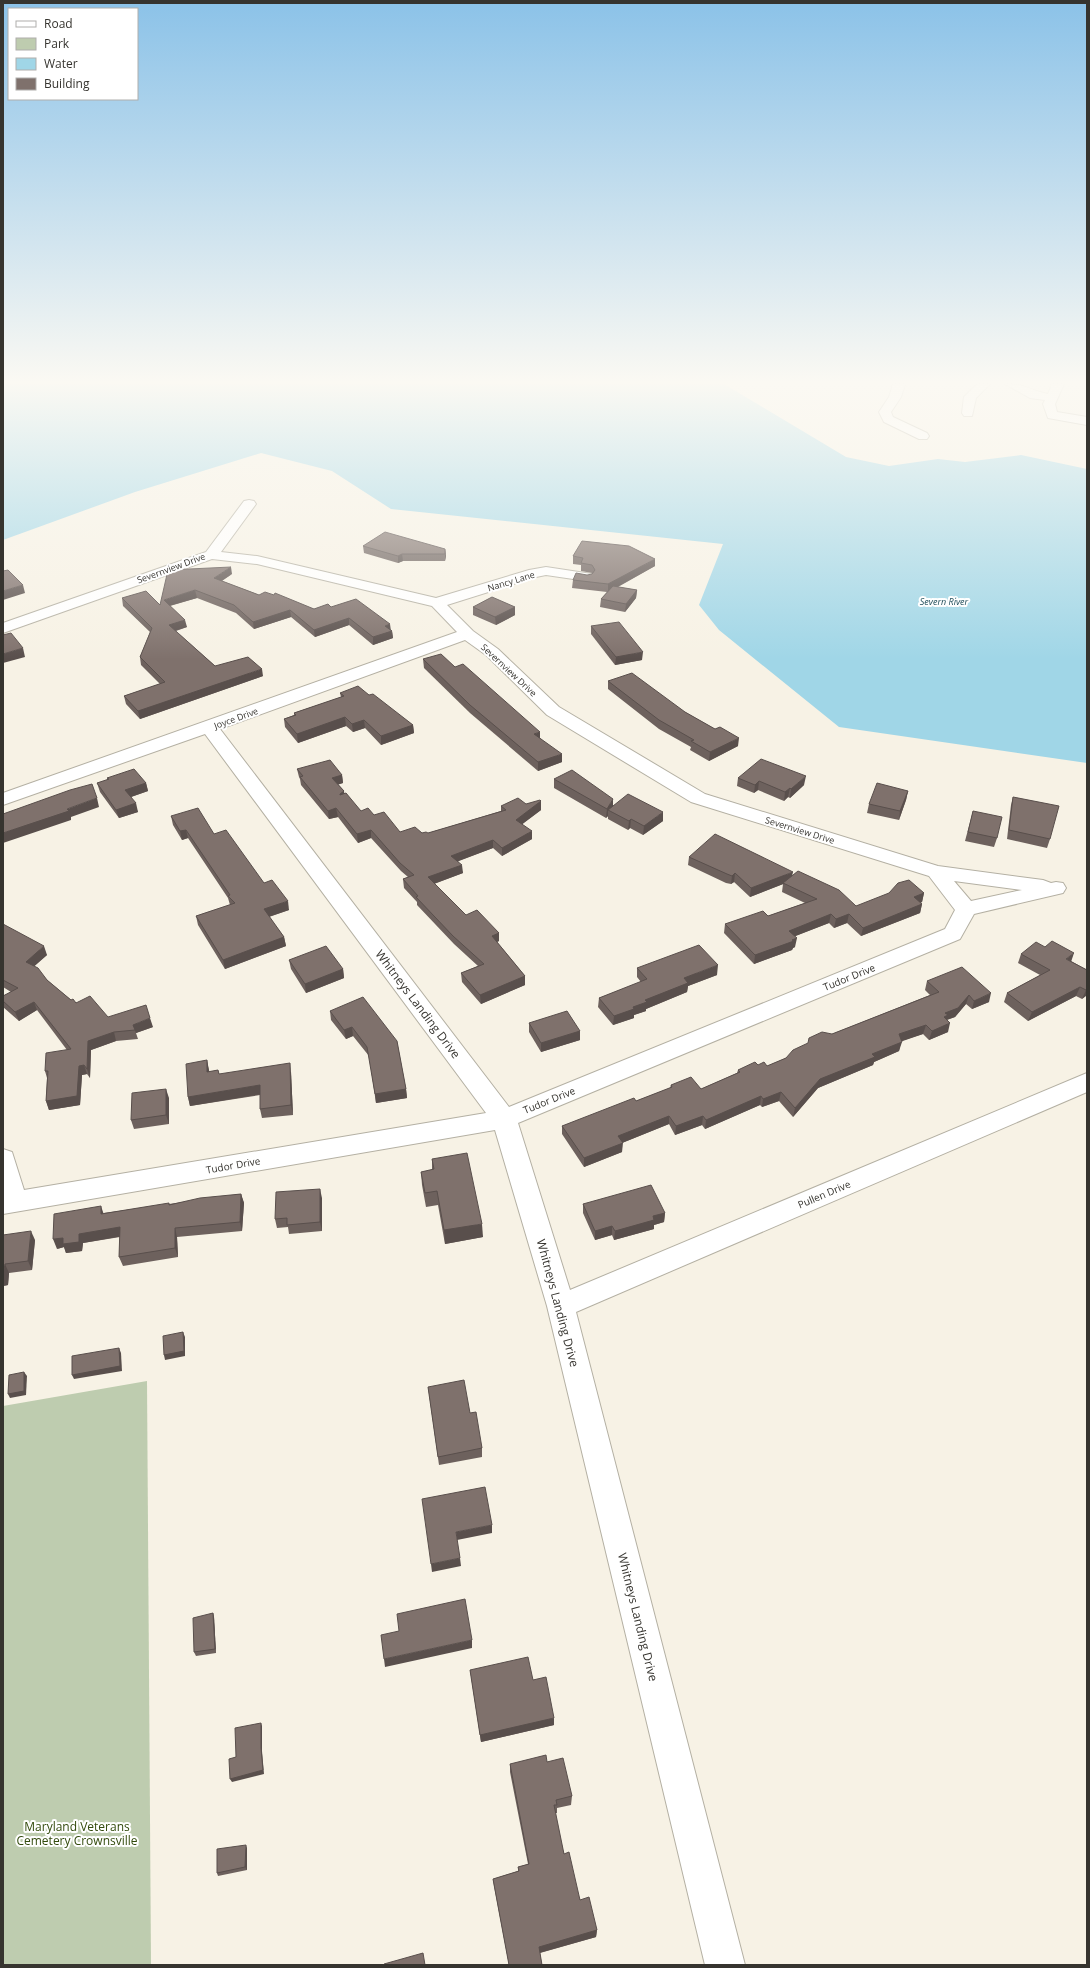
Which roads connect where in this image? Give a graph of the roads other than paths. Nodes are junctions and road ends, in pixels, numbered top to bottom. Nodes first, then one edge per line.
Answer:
1 (249, 504) dead end
2 (211, 554) junction
3 (587, 577) edge
4 (437, 603) junction
5 (3, 628) edge
6 (467, 634) junction
7 (209, 727) junction
8 (3, 799) edge
9 (936, 872) junction
10 (966, 909) junction
11 (1087, 1082) edge
12 (504, 1119) junction
13 (3, 1159) edge
14 (9, 1203) edge
15 (561, 1306) junction
16 (724, 1965) edge

1 - 2 street
2 - 4 street, Severnview Drive
2 - 5 street, Severnview Drive
3 - 4 street, Nancy Lane
4 - 6 street, Severnview Drive
6 - 7 street, Joyce Drive
6 - 9 street, Severnview Drive
7 - 8 street, Joyce Drive
7 - 12 street, Whitneys Landing Drive
9 - 10 street
9 - 10 street, Severnview Drive
10 - 12 street, Tudor Drive
11 - 15 street, Pullen Drive
12 - 14 street, Tudor Drive
12 - 15 street, Whitneys Landing Drive
13 - 14 street
15 - 16 street, Whitneys Landing Drive

